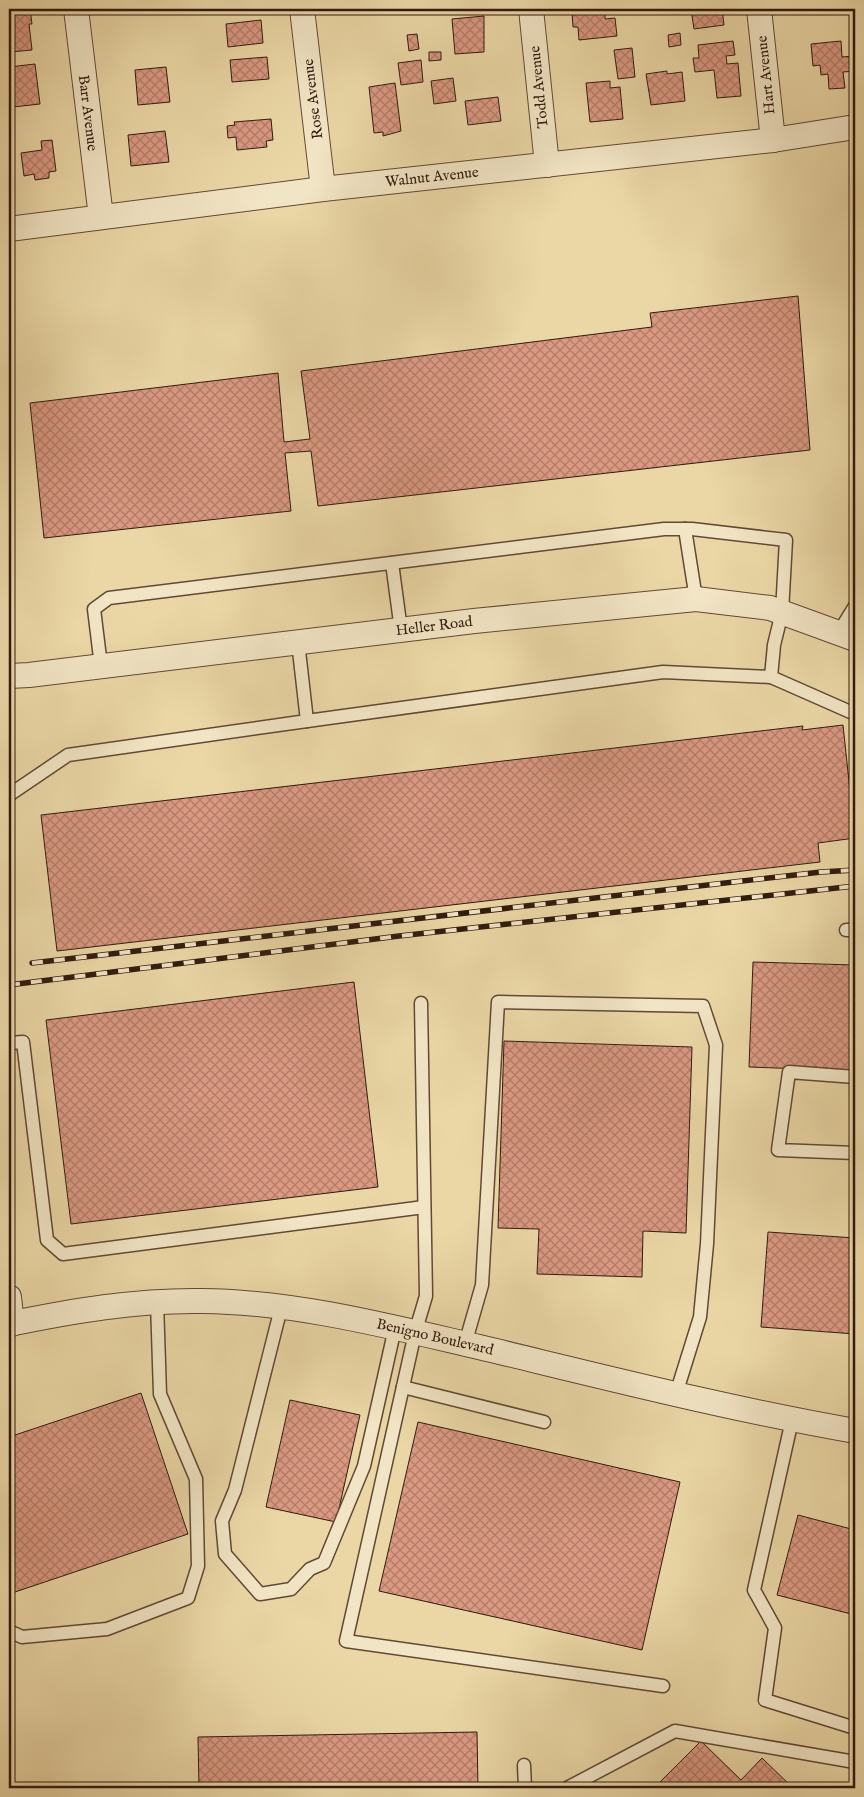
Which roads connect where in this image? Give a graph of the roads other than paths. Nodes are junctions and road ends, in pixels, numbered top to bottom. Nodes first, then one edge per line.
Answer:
1 (76, 9) edge
2 (302, 9) edge
3 (531, 9) edge
4 (758, 9) edge
5 (855, 127) edge
6 (773, 140) junction
7 (547, 165) junction
8 (323, 189) junction
9 (101, 217) junction
10 (9, 228) edge
11 (684, 529) junction
12 (392, 563) junction
13 (696, 599) junction
14 (855, 606) edge
15 (782, 612) junction
16 (401, 630) junction
17 (847, 635) edge
18 (298, 642) junction
19 (101, 666) junction
20 (9, 676) edge
21 (771, 677) junction
22 (855, 714) edge
23 (307, 721) junction
24 (9, 794) edge
25 (420, 1003) dead end
26 (9, 1043) edge
27 (855, 1077) edge
28 (855, 1153) edge
29 (424, 1207) junction
30 (9, 1297) edge
31 (157, 1302) junction
32 (281, 1308) junction
33 (10, 1324) edge
34 (405, 1330) junction
35 (465, 1344) junction
36 (403, 1387) junction
37 (676, 1394) junction
38 (792, 1420) junction
39 (544, 1422) dead end
40 (855, 1431) edge
41 (9, 1631) edge
42 (663, 1686) dead end
43 (855, 1728) edge
44 (855, 1762) edge
45 (524, 1765) dead end
46 (525, 1788) edge
47 (567, 1788) edge

1 - 9 street, Barr Avenue
2 - 8 street, Rose Avenue
3 - 7 street, Todd Avenue
4 - 6 street, Hart Avenue
5 - 6 street, Walnut Avenue
6 - 7 street, Walnut Avenue
7 - 8 street, Walnut Avenue
8 - 9 street, Walnut Avenue
9 - 10 street, Walnut Avenue
11 - 12 lane
11 - 13 lane
11 - 15 lane
12 - 16 lane
12 - 19 lane
13 - 15 street, Heller Road
13 - 16 street, Heller Road
14 - 17 lane
15 - 17 street, Heller Road
15 - 21 lane
16 - 18 street, Heller Road
18 - 19 street, Heller Road
18 - 23 lane
19 - 20 street, Heller Road
21 - 22 lane
21 - 23 lane
23 - 24 lane
25 - 29 lane
26 - 29 lane
27 - 28 lane
29 - 34 lane
30 - 33 street
31 - 32 street, Benigno Boulevard
31 - 33 street, Benigno Boulevard
31 - 41 lane
32 - 34 street, Benigno Boulevard
32 - 34 lane
34 - 35 street, Benigno Boulevard
34 - 36 lane
35 - 37 street, Benigno Boulevard
35 - 37 lane
36 - 39 lane
36 - 42 lane
37 - 38 street, Benigno Boulevard
38 - 40 street, Benigno Boulevard
38 - 43 lane
44 - 47 lane
45 - 46 lane

